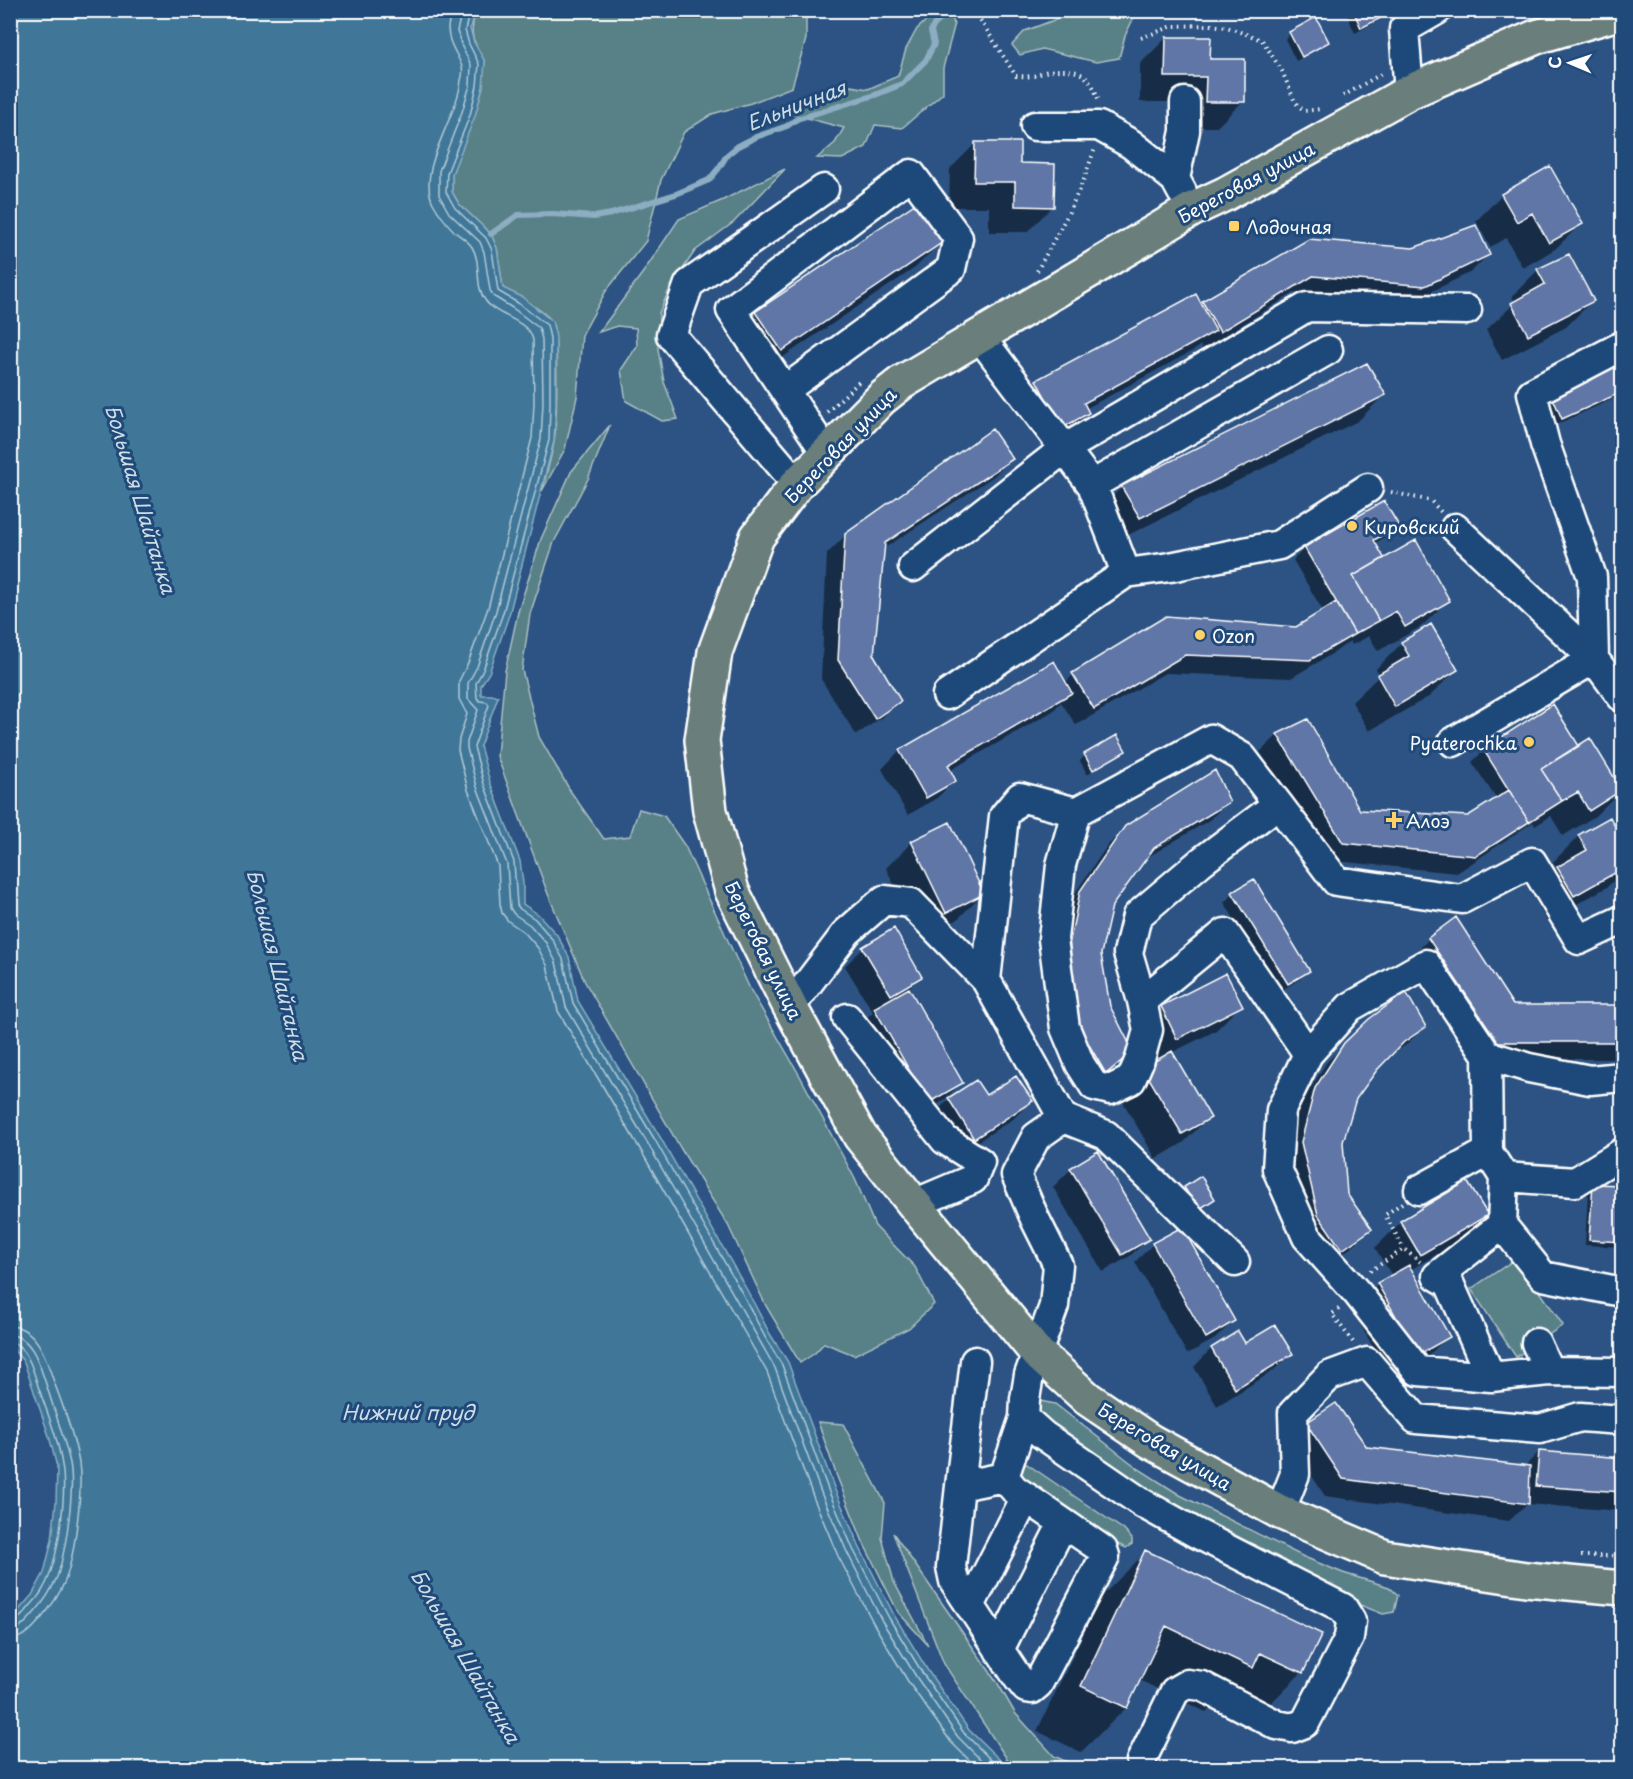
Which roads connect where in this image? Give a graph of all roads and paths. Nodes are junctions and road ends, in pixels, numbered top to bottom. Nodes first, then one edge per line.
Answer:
1 (974, 10) edge
2 (1437, 10) edge
3 (1623, 12) edge
4 (1141, 38) dead end
5 (1408, 79) junction
6 (1339, 98) dead end
7 (1185, 102) dead end
8 (1329, 104) dead end
9 (1035, 126) dead end
10 (1099, 126) junction
11 (1174, 179) junction
12 (824, 189) dead end
13 (1193, 209) junction
14 (1033, 278) dead end
15 (1467, 310) dead end
16 (980, 337) junction
17 (1623, 346) edge
18 (1328, 350) dead end
19 (785, 390) junction
20 (1064, 449) junction
21 (827, 454) junction
22 (797, 484) junction
23 (1092, 485) junction
24 (1368, 488) joint
25 (1455, 528) joint
26 (913, 567) dead end
27 (1126, 573) junction
28 (1594, 660) junction
29 (947, 695) dead end
30 (1623, 697) edge
31 (1453, 742) dead end
32 (1278, 804) junction
33 (1076, 812) junction
34 (1623, 920) edge
35 (986, 980) junction
36 (1142, 1000) junction
37 (790, 1007) junction
38 (847, 1018) dead end
39 (1308, 1054) junction
40 (1487, 1055) junction
41 (1623, 1077) edge
42 (1063, 1118) junction
43 (1488, 1152) junction
44 (1623, 1153) edge
45 (1504, 1177) junction
46 (1419, 1190) joint
47 (914, 1204) junction
48 (1502, 1225) junction
49 (1404, 1249) junction
50 (1235, 1262) dead end
51 (1370, 1272) dead end
52 (1437, 1276) junction
53 (1623, 1292) edge
54 (1332, 1314) dead end
55 (1536, 1343) dead end
56 (1036, 1352) junction
57 (975, 1361) dead end
58 (1367, 1362) junction
59 (1549, 1371) junction
60 (1623, 1372) edge
61 (1491, 1377) junction
62 (1024, 1418) junction
63 (1623, 1420) edge
64 (1004, 1477) junction
65 (960, 1486) junction
66 (1026, 1497) junction
67 (1280, 1512) junction
68 (1064, 1523) junction
69 (1571, 1556) dead end
70 (1623, 1556) edge
71 (1623, 1588) edge
72 (970, 1606) junction
73 (999, 1650) junction
74 (1141, 1761) dead end

1 - 10 path
2 - 5 street
3 - 5 main road, Береговая улица
4 - 8 path
5 - 6 path
5 - 13 main road, Береговая улица
7 - 11 street
9 - 10 street
10 - 11 street
10 - 14 path
11 - 13 street
12 - 22 street
13 - 16 main road, Береговая улица
15 - 20 street
16 - 20 street
16 - 21 main road, Береговая улица
17 - 28 street
18 - 23 street
19 - 19 street
19 - 21 street
20 - 23 street
20 - 26 street
21 - 22 main road, Береговая улица
22 - 37 main road, Береговая улица
23 - 27 street
24 - 25 path
24 - 27 street
25 - 28 street
27 - 29 street
28 - 30 street
28 - 31 street
32 - 33 street
32 - 34 street
32 - 36 street
33 - 35 street
33 - 36 street
35 - 37 street
35 - 42 street
36 - 39 street
37 - 47 main road, Береговая улица
38 - 47 street
39 - 40 street
39 - 61 street
40 - 41 street
40 - 43 street
42 - 50 street
42 - 56 street
43 - 45 street
43 - 46 street
44 - 45 street
45 - 48 street
46 - 49 path
47 - 56 main road, Береговая улица
48 - 52 street
48 - 53 street
49 - 51 path
49 - 52 path
52 - 61 street
54 - 58 path
55 - 59 street
56 - 62 street
56 - 67 main road, Береговая улица
57 - 65 street
58 - 63 street
58 - 67 street
59 - 60 street
59 - 61 street
62 - 64 street
62 - 74 street
64 - 65 street
64 - 66 street
65 - 72 street
66 - 68 street
66 - 72 street
67 - 71 main road, Береговая улица
68 - 73 street
68 - 73 street
69 - 70 path
72 - 73 street

